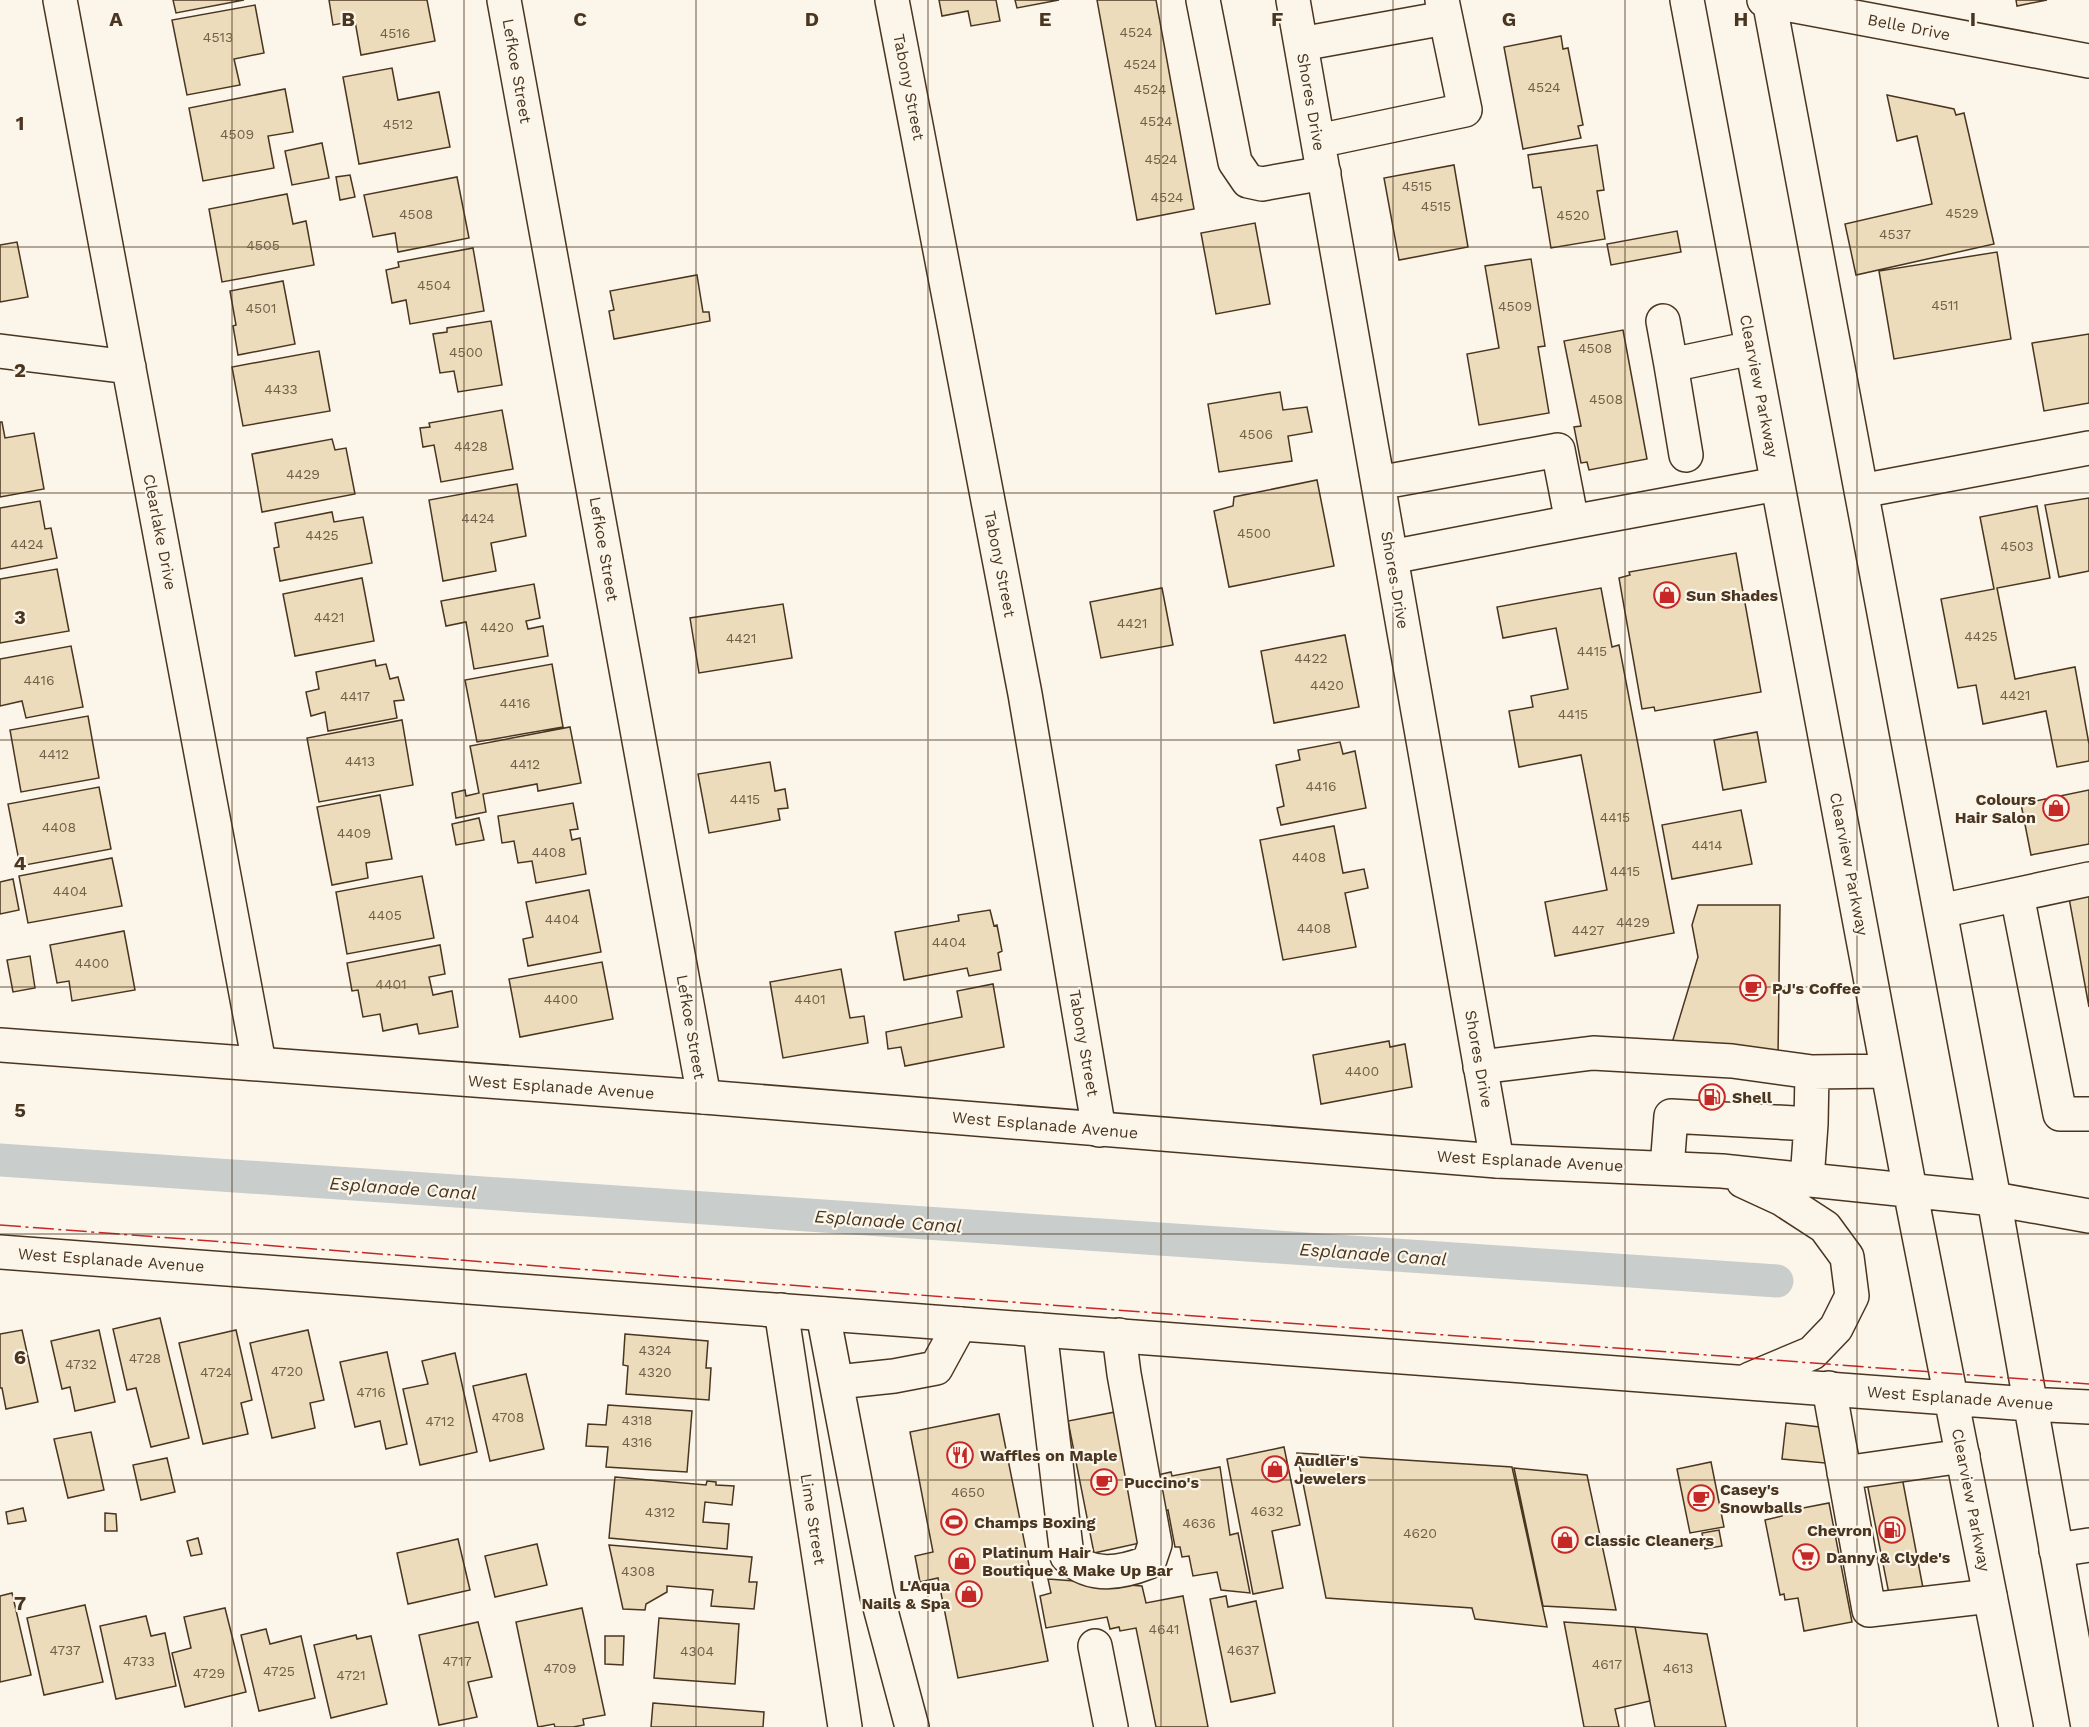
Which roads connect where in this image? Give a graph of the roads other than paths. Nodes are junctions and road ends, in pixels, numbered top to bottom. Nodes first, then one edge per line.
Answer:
1 (60, 0) edge
2 (504, 0) edge
3 (892, 0) edge
4 (1203, 0) edge
5 (1293, 0) edge
6 (1687, 0) edge
7 (1767, 0) edge
8 (1443, 9) edge
9 (1301, 44) junction
10 (2089, 61) edge
11 (1318, 141) junction
12 (1324, 174) junction
13 (1663, 321) dead end
14 (1752, 348) junction
15 (0, 351) edge
16 (1671, 365) junction
17 (129, 367) junction
18 (2089, 448) edge
19 (1686, 455) dead end
20 (1378, 483) junction
21 (1778, 484) junction
22 (1861, 491) junction
23 (1572, 522) junction
24 (1391, 557) junction
25 (2089, 879) edge
26 (2017, 895) junction
27 (1940, 911) junction
28 (0, 1045) edge
29 (259, 1064) junction
30 (1480, 1067) junction
31 (1887, 1071) junction
32 (1812, 1072) junction
33 (704, 1098) junction
34 (2089, 1114) edge
35 (1811, 1124) junction
36 (1099, 1130) junction
37 (1497, 1161) junction
38 (1667, 1168) junction
39 (1722, 1171) junction
40 (1808, 1180) junction
41 (1910, 1190) junction
42 (1994, 1199) junction
43 (2089, 1216) edge
44 (0, 1252) edge
45 (781, 1310) junction
46 (823, 1314) junction
47 (960, 1324) junction
48 (1040, 1330) junction
49 (1119, 1335) junction
50 (837, 1382) junction
51 (1743, 1382) junction
52 (1829, 1389) junction
53 (1952, 1399) junction
54 (2029, 1404) junction
55 (2089, 1407) edge
56 (1963, 1456) junction
57 (1844, 1473) junction
58 (2089, 1545) edge
59 (2056, 1550) junction
60 (1990, 1596) junction
61 (1095, 1646) dead end
62 (845, 1727) edge
63 (912, 1727) edge
64 (1111, 1727) edge
65 (2016, 1727) edge
66 (2088, 1727) edge

1 - 17 street, Clearlake Drive
2 - 33 street, Lefkoe Street
3 - 36 street, Tabony Street
4 - 12 street
5 - 9 street, Shores Drive
6 - 14 street, Clearview Parkway
7 - 10 street, Belle Drive
7 - 22 street
8 - 9 street
8 - 11 street
9 - 11 street, Shores Drive
11 - 12 street, Shores Drive
12 - 20 street, Shores Drive
13 - 16 street
14 - 16 street
14 - 21 street, Clearview Parkway
15 - 17 street
16 - 19 street
17 - 29 street, Clearlake Drive
18 - 22 street
20 - 23 street
20 - 24 street, Shores Drive
21 - 23 street
21 - 31 street, Clearview Parkway
22 - 27 street
23 - 24 street
24 - 30 street, Shores Drive
25 - 26 street
26 - 27 street
26 - 34 street
27 - 42 street
28 - 29 street, West Esplanade Avenue
29 - 33 street, West Esplanade Avenue
30 - 32 street
30 - 37 street, Shores Drive
31 - 32 street
31 - 41 street, Clearview Parkway
32 - 35 street
33 - 36 street, West Esplanade Avenue
35 - 38 street
35 - 40 street
36 - 37 street, West Esplanade Avenue
37 - 38 street, West Esplanade Avenue
38 - 39 street, West Esplanade Avenue
39 - 40 street, West Esplanade Avenue
39 - 51 street
40 - 41 street, West Esplanade Avenue
41 - 42 street, West Esplanade Avenue
41 - 53 street, Clearview Parkway
42 - 43 street, West Esplanade Avenue
42 - 54 street
44 - 45 street, West Esplanade Avenue
45 - 46 street, West Esplanade Avenue
45 - 62 street, Lime Street
46 - 47 street, West Esplanade Avenue
46 - 50 street
47 - 48 street, West Esplanade Avenue
47 - 50 street
48 - 49 street, West Esplanade Avenue
48 - 49 street
49 - 51 street, West Esplanade Avenue
50 - 63 street
51 - 52 street, West Esplanade Avenue
52 - 53 street, West Esplanade Avenue
52 - 57 street
53 - 54 street, West Esplanade Avenue
53 - 56 street, Clearview Parkway
54 - 55 street, West Esplanade Avenue
54 - 59 street
56 - 57 street
56 - 60 street, Clearview Parkway
57 - 60 street
58 - 59 street
59 - 66 street
60 - 65 street, Clearview Parkway
61 - 64 street

